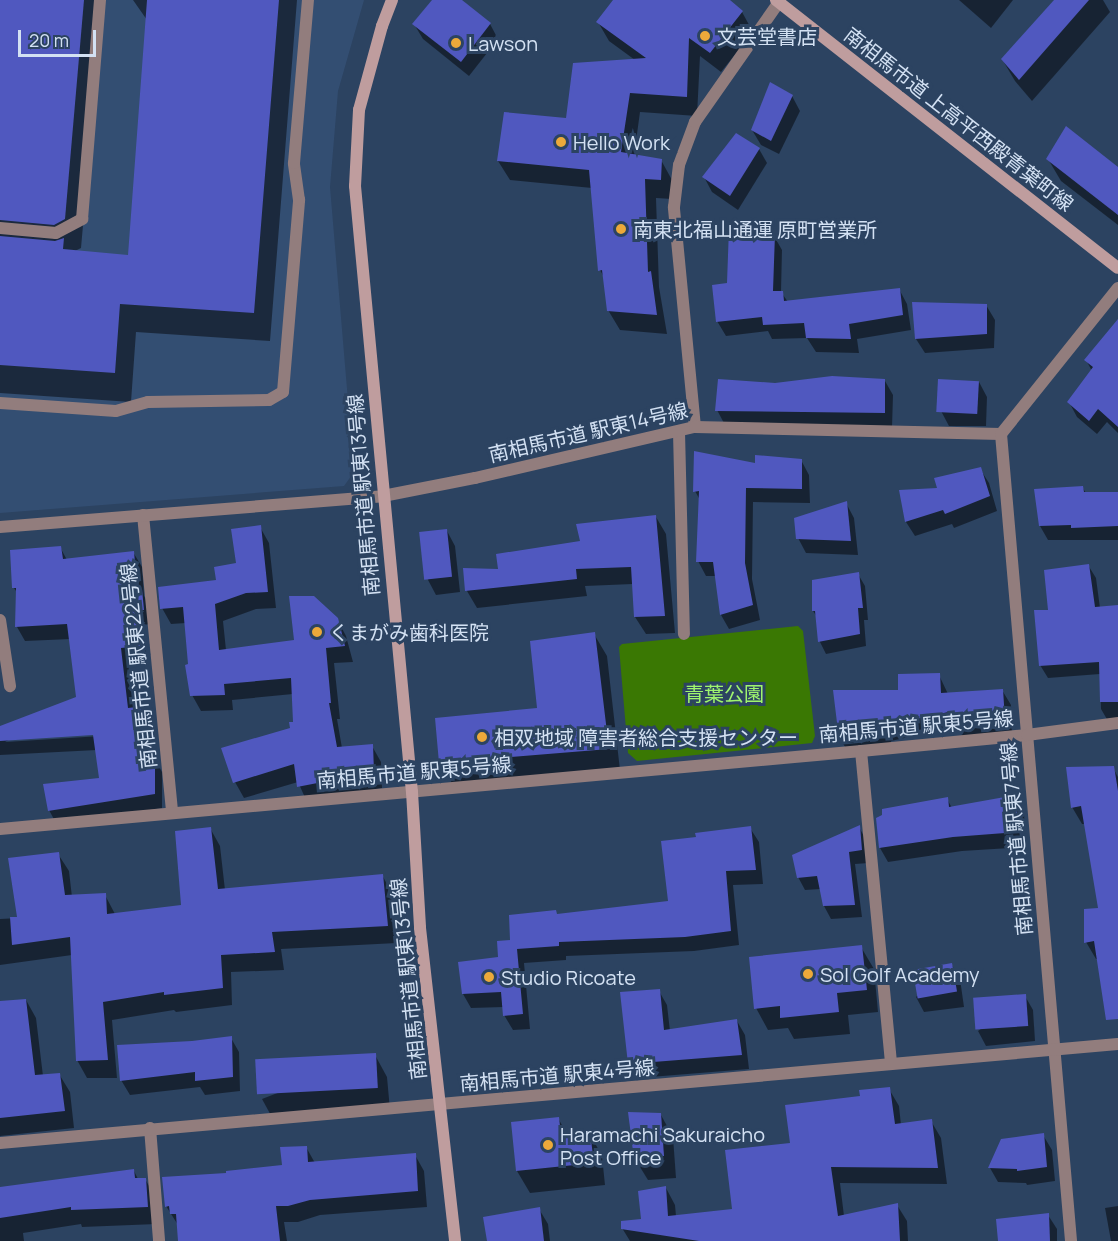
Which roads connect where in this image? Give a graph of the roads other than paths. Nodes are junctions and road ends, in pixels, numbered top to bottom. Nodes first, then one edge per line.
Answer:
1 (100, 0) edge
2 (308, 0) edge
3 (392, 0) edge
4 (777, 1) edge
5 (0, 228) edge
6 (1118, 268) edge
7 (1118, 288) edge
8 (0, 403) edge
9 (695, 427) junction
10 (679, 432) junction
11 (1001, 434) junction
12 (383, 496) junction
13 (143, 515) junction
14 (0, 527) edge
15 (0, 620) edge
16 (684, 633) dead end
17 (10, 686) dead end
18 (1118, 723) edge
19 (1028, 735) junction
20 (861, 751) junction
21 (412, 792) junction
22 (172, 813) junction
23 (0, 829) edge
24 (1118, 1044) edge
25 (1054, 1050) junction
26 (891, 1064) junction
27 (441, 1104) junction
28 (150, 1128) junction
29 (0, 1143) edge
30 (159, 1241) edge
31 (455, 1241) edge
32 (1071, 1241) edge

1 - 5 street
2 - 8 street
3 - 12 street, 南相馬市道 駅東13号線
4 - 6 street, 南相馬市道 上高平西殿青葉町線
4 - 9 street
7 - 11 street
9 - 10 street, 南相馬市道 駅東14号線
9 - 11 street, 南相馬市道 駅東14号線
10 - 12 street, 南相馬市道 駅東14号線
10 - 16 street
11 - 19 street, 南相馬市道 駅東7号線
12 - 13 street, 南相馬市道 駅東14号線
12 - 21 street, 南相馬市道 駅東13号線
13 - 14 street, 南相馬市道 駅東14号線
13 - 22 street, 南相馬市道 駅東22号線
15 - 17 street
18 - 19 street, 南相馬市道 駅東5号線
19 - 20 street, 南相馬市道 駅東5号線
19 - 25 street, 南相馬市道 駅東7号線
20 - 21 street, 南相馬市道 駅東5号線
20 - 26 street
21 - 22 street, 南相馬市道 駅東5号線
21 - 27 street, 南相馬市道 駅東13号線
22 - 23 street, 南相馬市道 駅東5号線
24 - 25 street, 南相馬市道 駅東4号線
25 - 26 street, 南相馬市道 駅東4号線
25 - 32 street, 南相馬市道 駅東7号線
26 - 27 street, 南相馬市道 駅東4号線
27 - 28 street, 南相馬市道 駅東4号線
27 - 31 street, 南相馬市道 駅東13号線
28 - 29 street, 南相馬市道 駅東4号線
28 - 30 street

